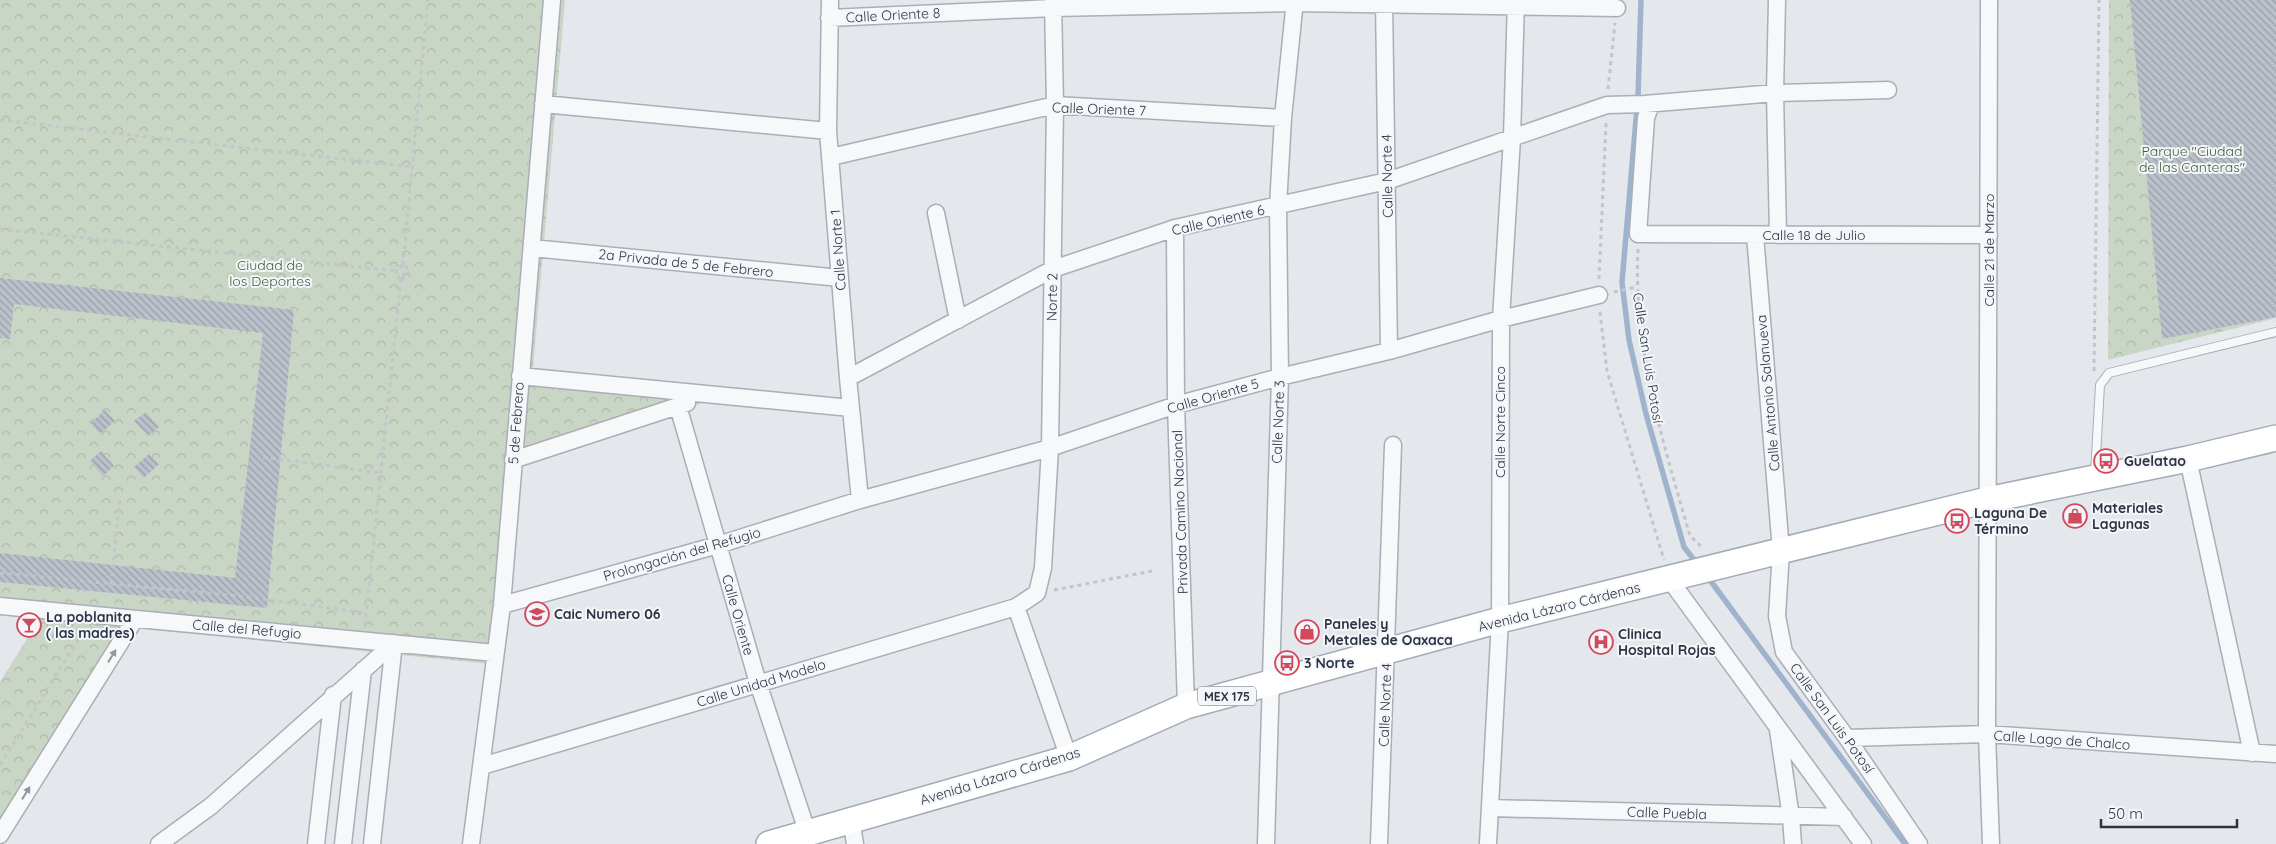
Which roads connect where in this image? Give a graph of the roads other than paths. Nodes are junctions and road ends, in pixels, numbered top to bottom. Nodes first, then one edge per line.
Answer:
1 (552, 0) edge
2 (830, 0) edge
3 (1777, 0) edge
4 (1989, 0) edge
5 (1295, 2) edge
6 (1384, 2) edge
7 (1516, 3) edge
8 (1053, 4) edge
9 (1617, 8) dead end
10 (829, 18) junction
11 (1888, 90) dead end
12 (1775, 93) junction
13 (543, 104) junction
14 (1648, 104) junction
15 (1055, 105) junction
16 (1283, 118) junction
17 (828, 131) junction
18 (1512, 138) junction
19 (831, 157) junction
20 (1387, 181) junction
21 (1278, 206) junction
22 (936, 213) dead end
23 (1175, 228) junction
24 (1778, 235) junction
25 (1989, 235) junction
26 (1755, 236) junction
27 (532, 248) junction
28 (1053, 269) junction
29 (840, 278) junction
30 (1598, 295) dead end
31 (1501, 319) junction
32 (958, 320) junction
33 (2276, 332) edge
34 (1389, 351) junction
35 (520, 376) junction
36 (1280, 377) junction
37 (848, 378) junction
38 (706, 395) junction
39 (678, 406) junction
40 (1176, 406) junction
41 (851, 408) junction
42 (2276, 438) edge
43 (1393, 445) dead end
44 (1050, 448) junction
45 (2188, 459) junction
46 (513, 460) junction
47 (2094, 478) junction
48 (860, 500) junction
49 (1987, 500) junction
50 (718, 545) junction
51 (1781, 551) junction
52 (1700, 572) junction
53 (1037, 593) joint
54 (502, 605) junction
55 (0, 606) edge
56 (1016, 607) junction
57 (135, 619) junction
58 (1500, 620) junction
59 (394, 644) junction
60 (495, 652) junction
61 (1387, 652) junction
62 (362, 670) junction
63 (758, 683) junction
64 (1270, 685) junction
65 (333, 695) junction
66 (1186, 706) junction
67 (1777, 727) junction
68 (1987, 734) junction
69 (1847, 738) junction
70 (2252, 753) junction
71 (2276, 754) edge
72 (1069, 758) junction
73 (482, 766) junction
74 (1490, 808) junction
75 (1791, 817) junction
76 (1844, 817) junction
77 (851, 820) junction
78 (804, 822) dead end
79 (0, 835) edge
80 (159, 844) edge
81 (316, 844) edge
82 (344, 844) edge
83 (372, 844) edge
84 (471, 844) edge
85 (768, 844) edge
86 (855, 844) edge
87 (1266, 844) edge
88 (1379, 844) edge
89 (1488, 844) edge
90 (1793, 844) edge
91 (1863, 844) edge
92 (1919, 844) edge
93 (1991, 844) edge

1 - 13 street, 5 de Febrero
2 - 10 street, Calle Norte 1
3 - 12 street
4 - 25 street, Calle 21 de Marzo
5 - 6 street, Calle Oriente 8
5 - 8 street, Calle Oriente 8
5 - 16 street, Calle Norte 3
6 - 7 street, Calle Oriente 8
6 - 20 street, Calle Norte 4
7 - 9 street, Calle Oriente 8
7 - 18 street, Calle Norte Cinco
8 - 10 street, Calle Oriente 8
8 - 15 street, Norte 2
10 - 17 street, Calle Norte 1
11 - 12 street, Calle Oriente 6
12 - 14 street, Calle Oriente 6
12 - 24 street
13 - 17 street
13 - 27 street, 5 de Febrero
14 - 18 street, Calle Oriente 6
14 - 26 street, Calle 18 de Julio
15 - 16 street, Calle Oriente 7
15 - 19 street, Calle Oriente 7
15 - 28 street, Norte 2
16 - 21 street, Calle Norte 3
17 - 19 street, Calle Norte 1
18 - 20 street, Calle Oriente 6
18 - 31 street, Calle Norte Cinco
19 - 29 street, Calle Norte 1
20 - 21 street, Calle Oriente 6
20 - 34 street, Calle Norte 4
21 - 23 street, Calle Oriente 6
21 - 36 street, Calle Norte 3
22 - 32 street
23 - 28 street, Calle Oriente 6
23 - 40 street, Privada Camino Nacional
24 - 25 street, Calle 18 de Julio
24 - 26 street, Calle 18 de Julio
25 - 49 street, Calle 21 de Marzo
26 - 51 street, Calle Antonio Salanueva
27 - 29 street, 2a Privada de 5 de Febrero
27 - 35 street, 5 de Febrero
28 - 32 street, Calle Oriente 6
28 - 44 street, Norte 2
29 - 37 street, Calle Norte 1
30 - 31 street, Calle Oriente 5
31 - 34 street, Calle Oriente 5
31 - 58 street, Calle Norte Cinco
32 - 37 street, Calle Oriente 6
33 - 47 lane
34 - 36 street, Calle Oriente 5
35 - 38 street
35 - 46 street, 5 de Febrero
36 - 40 street, Calle Oriente 5
36 - 64 street, Calle Norte 3
37 - 41 street, Calle Norte 1
38 - 39 street
38 - 41 street
39 - 46 street
39 - 50 street, Calle Oriente
40 - 44 street, Calle Oriente 5
40 - 66 street, Privada Camino Nacional
41 - 48 street, Calle Norte 1
42 - 45 main road, Avenida Lázaro Cárdenas / MEX 175
43 - 61 street, Calle Norte 4
44 - 48 street, Calle Oriente 5
44 - 53 street, Norte 2
45 - 47 main road, Avenida Lázaro Cárdenas / MEX 175
45 - 70 street
46 - 54 street, 5 de Febrero
47 - 49 main road, Avenida Lázaro Cárdenas / MEX 175
48 - 50 street, Prolongación del Refugio
49 - 51 main road, Avenida Lázaro Cárdenas / MEX 175
49 - 68 street, Calle 21 de Marzo
50 - 54 street, Prolongación del Refugio
50 - 63 street, Calle Oriente
51 - 52 main road, Avenida Lázaro Cárdenas / MEX 175
51 - 69 street, Calle San Luis Potosí
52 - 58 main road, Avenida Lázaro Cárdenas / MEX 175
52 - 67 street
53 - 56 street, Calle Unidad Modelo
54 - 60 street, 5 de Febrero
55 - 57 street, Calle del Refugio
56 - 63 street, Calle Unidad Modelo
56 - 72 street
57 - 59 street, Calle del Refugio
79 -> 57 street
58 - 61 main road, Avenida Lázaro Cárdenas / MEX 175
58 - 74 street, Calle Norte Cinco
59 - 60 street, Calle del Refugio
59 - 62 street
59 - 83 street
60 - 73 street, 5 de Febrero
61 - 64 main road, Avenida Lázaro Cárdenas / MEX 175
61 - 88 street, Calle Norte 4
62 - 65 street
62 - 82 street
63 - 73 street, Calle Unidad Modelo
63 - 78 street, Calle Oriente
64 - 66 main road, Avenida Lázaro Cárdenas / MEX 175
64 - 87 street, Calle Norte 3
65 - 80 street
65 - 81 street
66 - 72 main road, Avenida Lázaro Cárdenas / MEX 175
67 - 75 street
67 - 76 street
68 - 69 street, Calle Lago de Chalco
68 - 70 street, Calle Lago de Chalco
68 - 93 street, Calle 21 de Marzo
69 - 92 street, Calle San Luis Potosí
70 - 71 street, Calle Lago de Chalco
72 - 77 main road, Avenida Lázaro Cárdenas / MEX 175
73 - 84 street, 5 de Febrero
74 - 75 street, Calle Puebla
74 - 89 street, Calle Norte Cinco
75 - 76 street, Calle Puebla
75 - 90 street
76 - 91 street
77 - 85 main road, Avenida Lázaro Cárdenas / MEX 175
77 - 86 street

